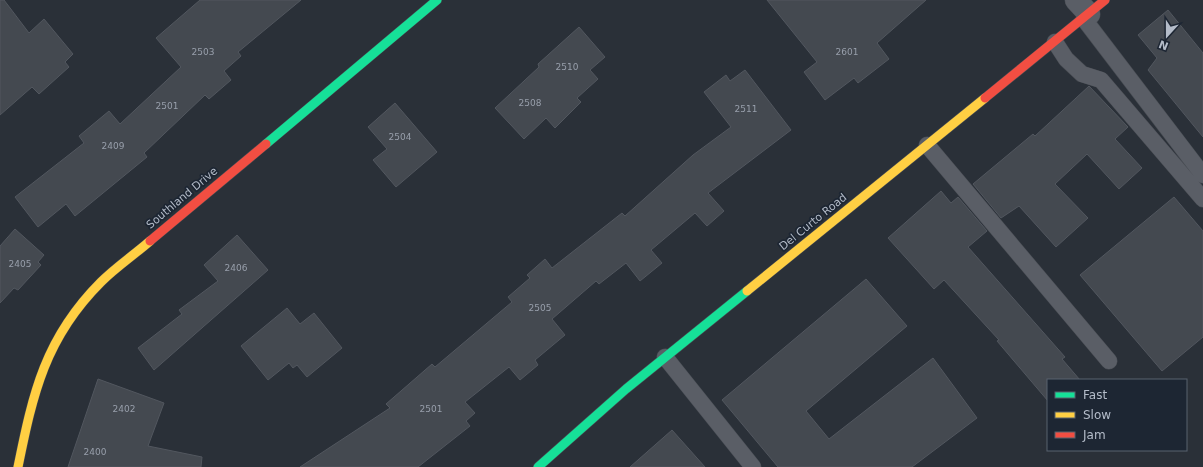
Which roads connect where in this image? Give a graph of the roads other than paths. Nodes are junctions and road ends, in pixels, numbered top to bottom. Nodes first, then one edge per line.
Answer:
1 (436, 0) edge
2 (1105, 0) edge
3 (1083, 11) edge
4 (1054, 42) junction
5 (927, 145) junction
6 (1203, 174) edge
7 (1203, 199) edge
8 (666, 357) junction
9 (1109, 361) dead end
10 (18, 467) edge
11 (538, 467) edge
12 (753, 467) edge

1 - 10 street, Southland Drive
2 - 3 street, Del Curto Road
3 - 4 street, Del Curto Road
3 - 6 lane
4 - 5 street, Del Curto Road
4 - 7 lane
5 - 8 street, Del Curto Road
5 - 9 lane
8 - 11 street, Del Curto Road
8 - 12 lane

